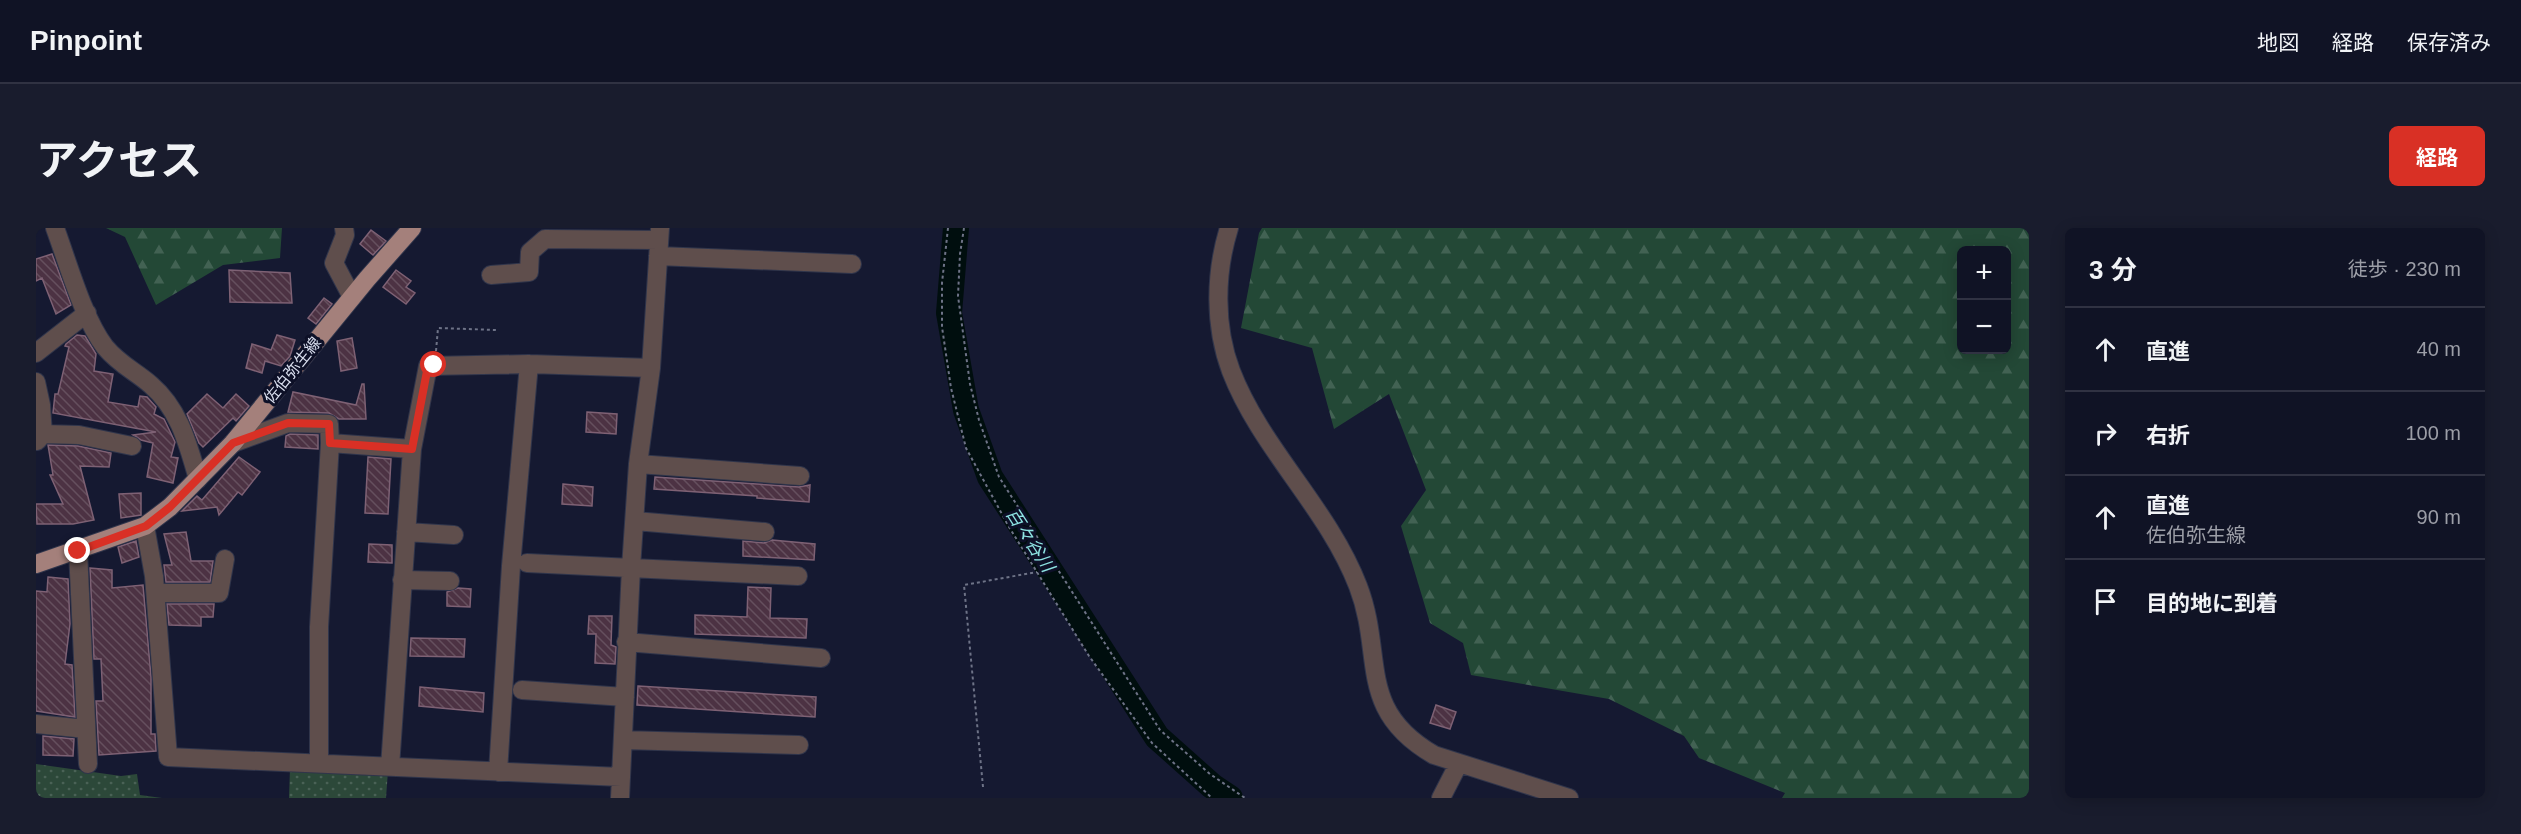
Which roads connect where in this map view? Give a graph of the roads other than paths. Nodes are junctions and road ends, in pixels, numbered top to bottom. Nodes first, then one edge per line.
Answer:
1 (55, 228) edge
2 (344, 228) edge
3 (412, 228) edge
4 (1229, 228) edge
5 (659, 241) edge
6 (852, 264) dead end
7 (491, 274) dead end
8 (352, 297) junction
9 (87, 313) junction
10 (36, 353) edge
11 (529, 364) junction
12 (651, 368) junction
13 (37, 387) edge
14 (40, 438) edge
15 (233, 443) junction
16 (330, 443) junction
17 (132, 446) dead end
18 (412, 449) junction
19 (638, 464) junction
20 (800, 476) dead end
21 (198, 479) junction
22 (635, 521) junction
23 (146, 526) junction
24 (406, 532) junction
25 (765, 532) dead end
26 (454, 535) dead end
27 (78, 551) junction
28 (225, 559) dead end
29 (527, 562) dead end
30 (36, 564) edge
31 (630, 568) junction
32 (798, 576) dead end
33 (402, 580) junction
34 (450, 580) dead end
35 (156, 593) junction
36 (627, 642) junction
37 (821, 658) dead end
38 (522, 690) dead end
39 (625, 696) junction
40 (36, 724) edge
41 (86, 729) junction
42 (623, 740) junction
43 (799, 745) dead end
44 (1459, 763) junction
45 (88, 764) dead end
46 (319, 764) junction
47 (390, 767) junction
48 (498, 772) junction
49 (621, 777) junction
50 (620, 798) edge
51 (1441, 798) edge
52 (1569, 798) edge

1 - 9 street
2 - 8 street
3 - 8 main road, 佐伯弥生線
4 - 44 street
5 - 6 street
5 - 7 street
5 - 12 street
8 - 15 main road, 佐伯弥生線
9 - 10 street
9 - 21 street
11 - 12 street
11 - 18 street
11 - 48 street
12 - 19 street
13 - 14 street
14 - 17 street
15 - 16 street
15 - 21 main road, 佐伯弥生線
16 - 18 street
16 - 46 street
18 - 24 street
19 - 20 street
19 - 22 street
21 - 23 main road, 佐伯弥生線
22 - 25 street
22 - 31 street
23 - 27 main road, 佐伯弥生線
23 - 35 street
24 - 26 street
24 - 33 street
27 - 30 main road, 佐伯弥生線
27 - 41 street
28 - 35 street
29 - 31 street
31 - 32 street
31 - 36 street
33 - 34 street
33 - 47 street
35 - 46 street
36 - 37 street
36 - 39 street
38 - 39 street
39 - 42 street
40 - 41 street
41 - 45 street
42 - 43 street
42 - 49 street
44 - 51 street
44 - 52 street
46 - 47 street
47 - 48 street
48 - 49 street
49 - 50 street

